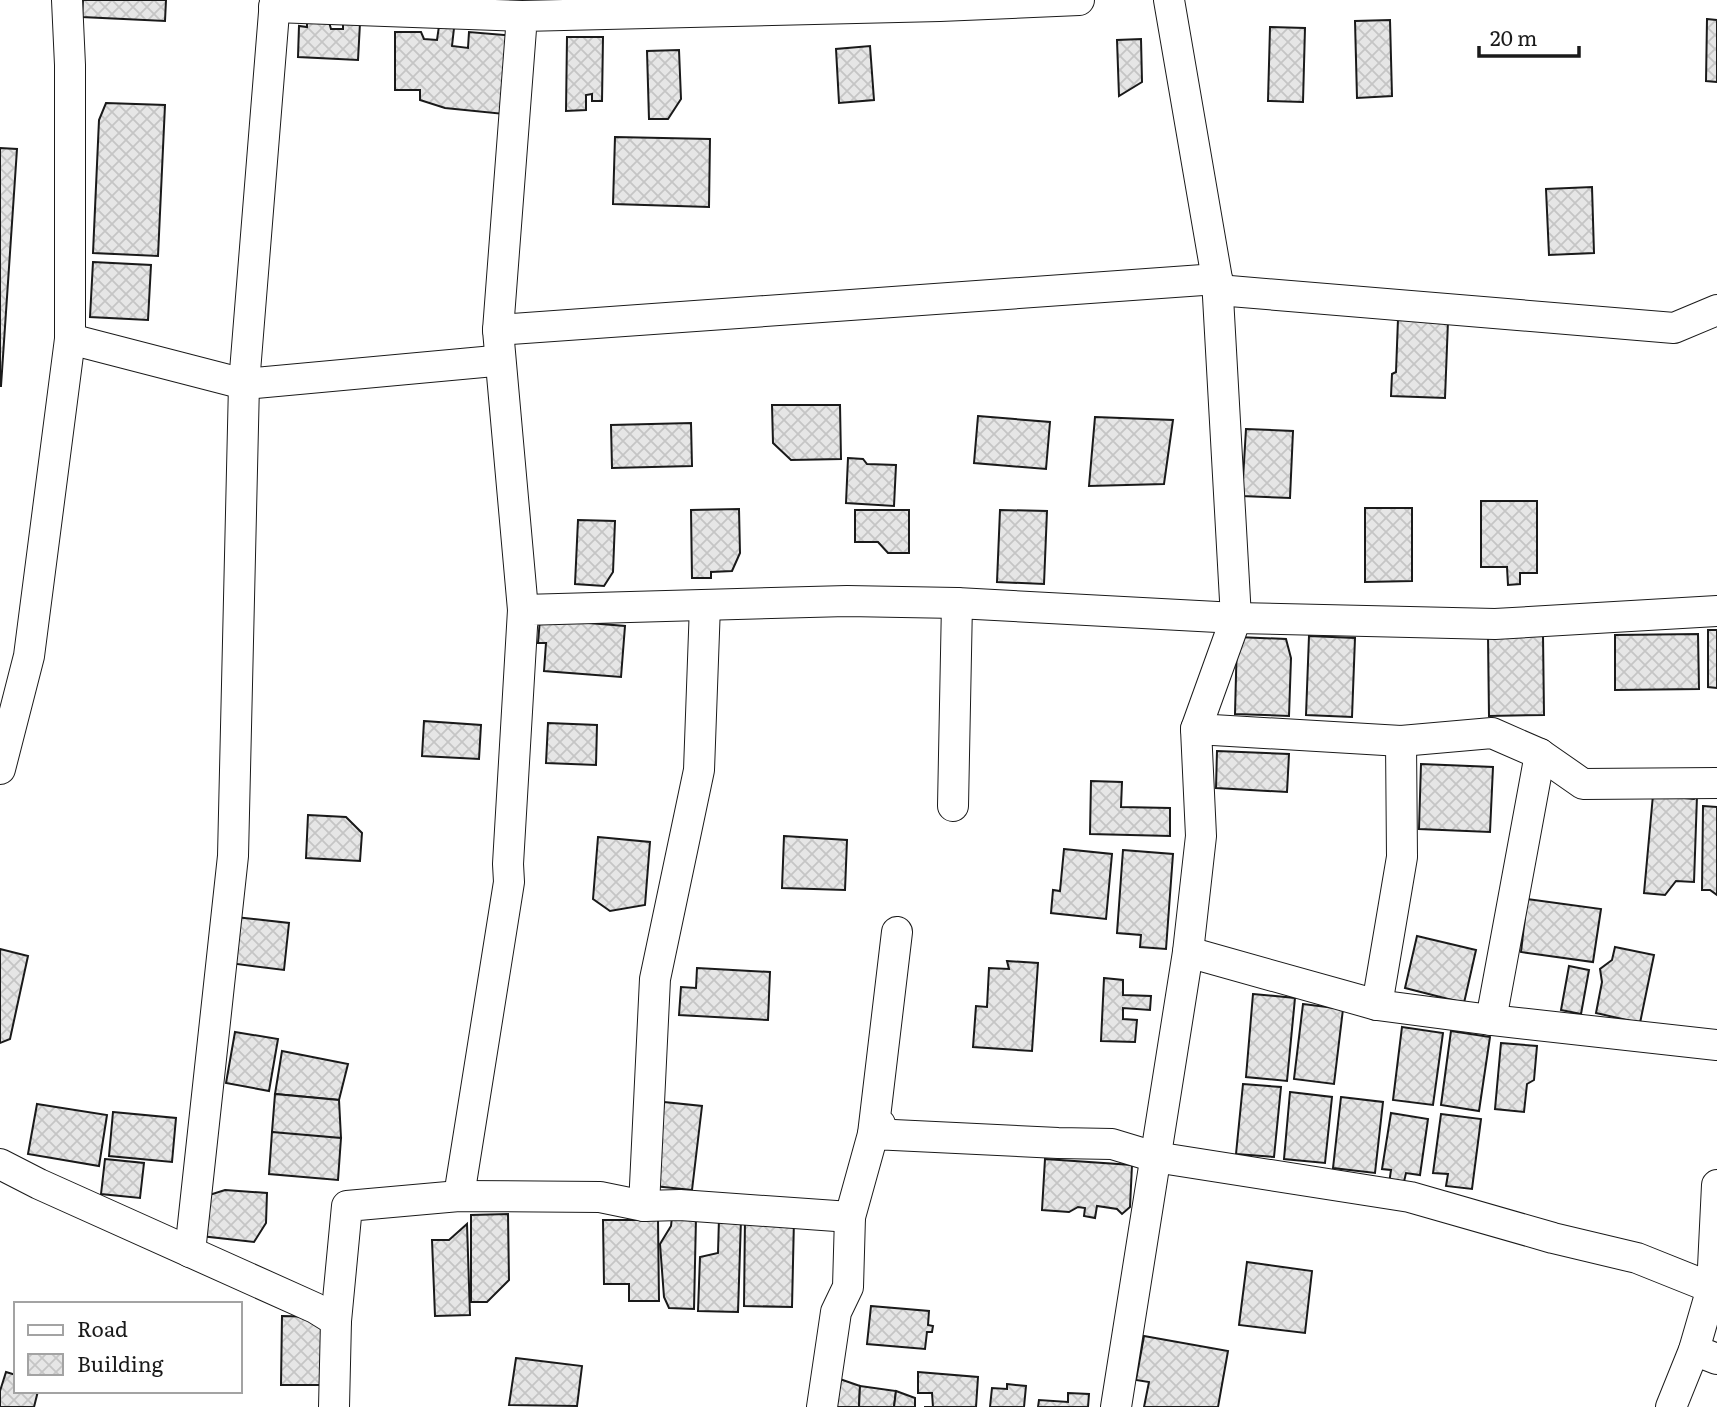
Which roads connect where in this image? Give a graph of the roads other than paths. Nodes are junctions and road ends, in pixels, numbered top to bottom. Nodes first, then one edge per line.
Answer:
1 (67, 0) edge
2 (1079, 0) edge
3 (1170, 0) edge
4 (274, 4) edge
5 (522, 16) junction
6 (1218, 285) junction
7 (1717, 310) edge
8 (498, 330) junction
9 (70, 340) junction
10 (500, 363) junction
11 (244, 384) junction
12 (957, 603) junction
13 (705, 605) junction
14 (523, 610) junction
15 (1717, 611) edge
16 (1236, 618) junction
17 (1196, 729) junction
18 (1401, 741) junction
19 (1540, 754) junction
20 (0, 769) edge
21 (1717, 783) edge
22 (953, 806) dead end
23 (897, 932) dead end
24 (1188, 952) junction
25 (1377, 1005) junction
26 (1492, 1020) junction
27 (1717, 1045) edge
28 (1717, 1063) edge
29 (876, 1129) junction
30 (1154, 1157) junction
31 (0, 1164) edge
32 (1717, 1185) edge
33 (459, 1196) junction
34 (644, 1206) junction
35 (850, 1217) junction
36 (190, 1252) junction
37 (1712, 1288) junction
38 (336, 1321) junction
39 (1705, 1355) edge
40 (334, 1407) edge
41 (822, 1407) edge
42 (1116, 1407) edge
43 (1671, 1407) edge

1 - 9 street
2 - 5 street
3 - 6 street
4 - 5 street
4 - 11 street
5 - 8 street
6 - 7 street
6 - 8 street
6 - 16 street
8 - 10 street
9 - 11 street
9 - 20 street
10 - 11 street
10 - 14 street
11 - 36 street
12 - 13 street
12 - 16 street
12 - 22 street
13 - 14 street
13 - 34 street
14 - 33 street
15 - 16 street
16 - 17 street
17 - 18 street
17 - 24 street
18 - 19 street
18 - 25 street
19 - 21 street
19 - 26 street
23 - 29 street
24 - 25 street
24 - 30 street
25 - 26 street
26 - 27 street
27 - 28 street
29 - 30 street
29 - 35 street
30 - 37 street
30 - 42 street
31 - 36 street
32 - 37 street
33 - 34 street
33 - 38 street
34 - 35 street
35 - 41 street
36 - 38 street
37 - 39 street
38 - 40 street
39 - 43 street

